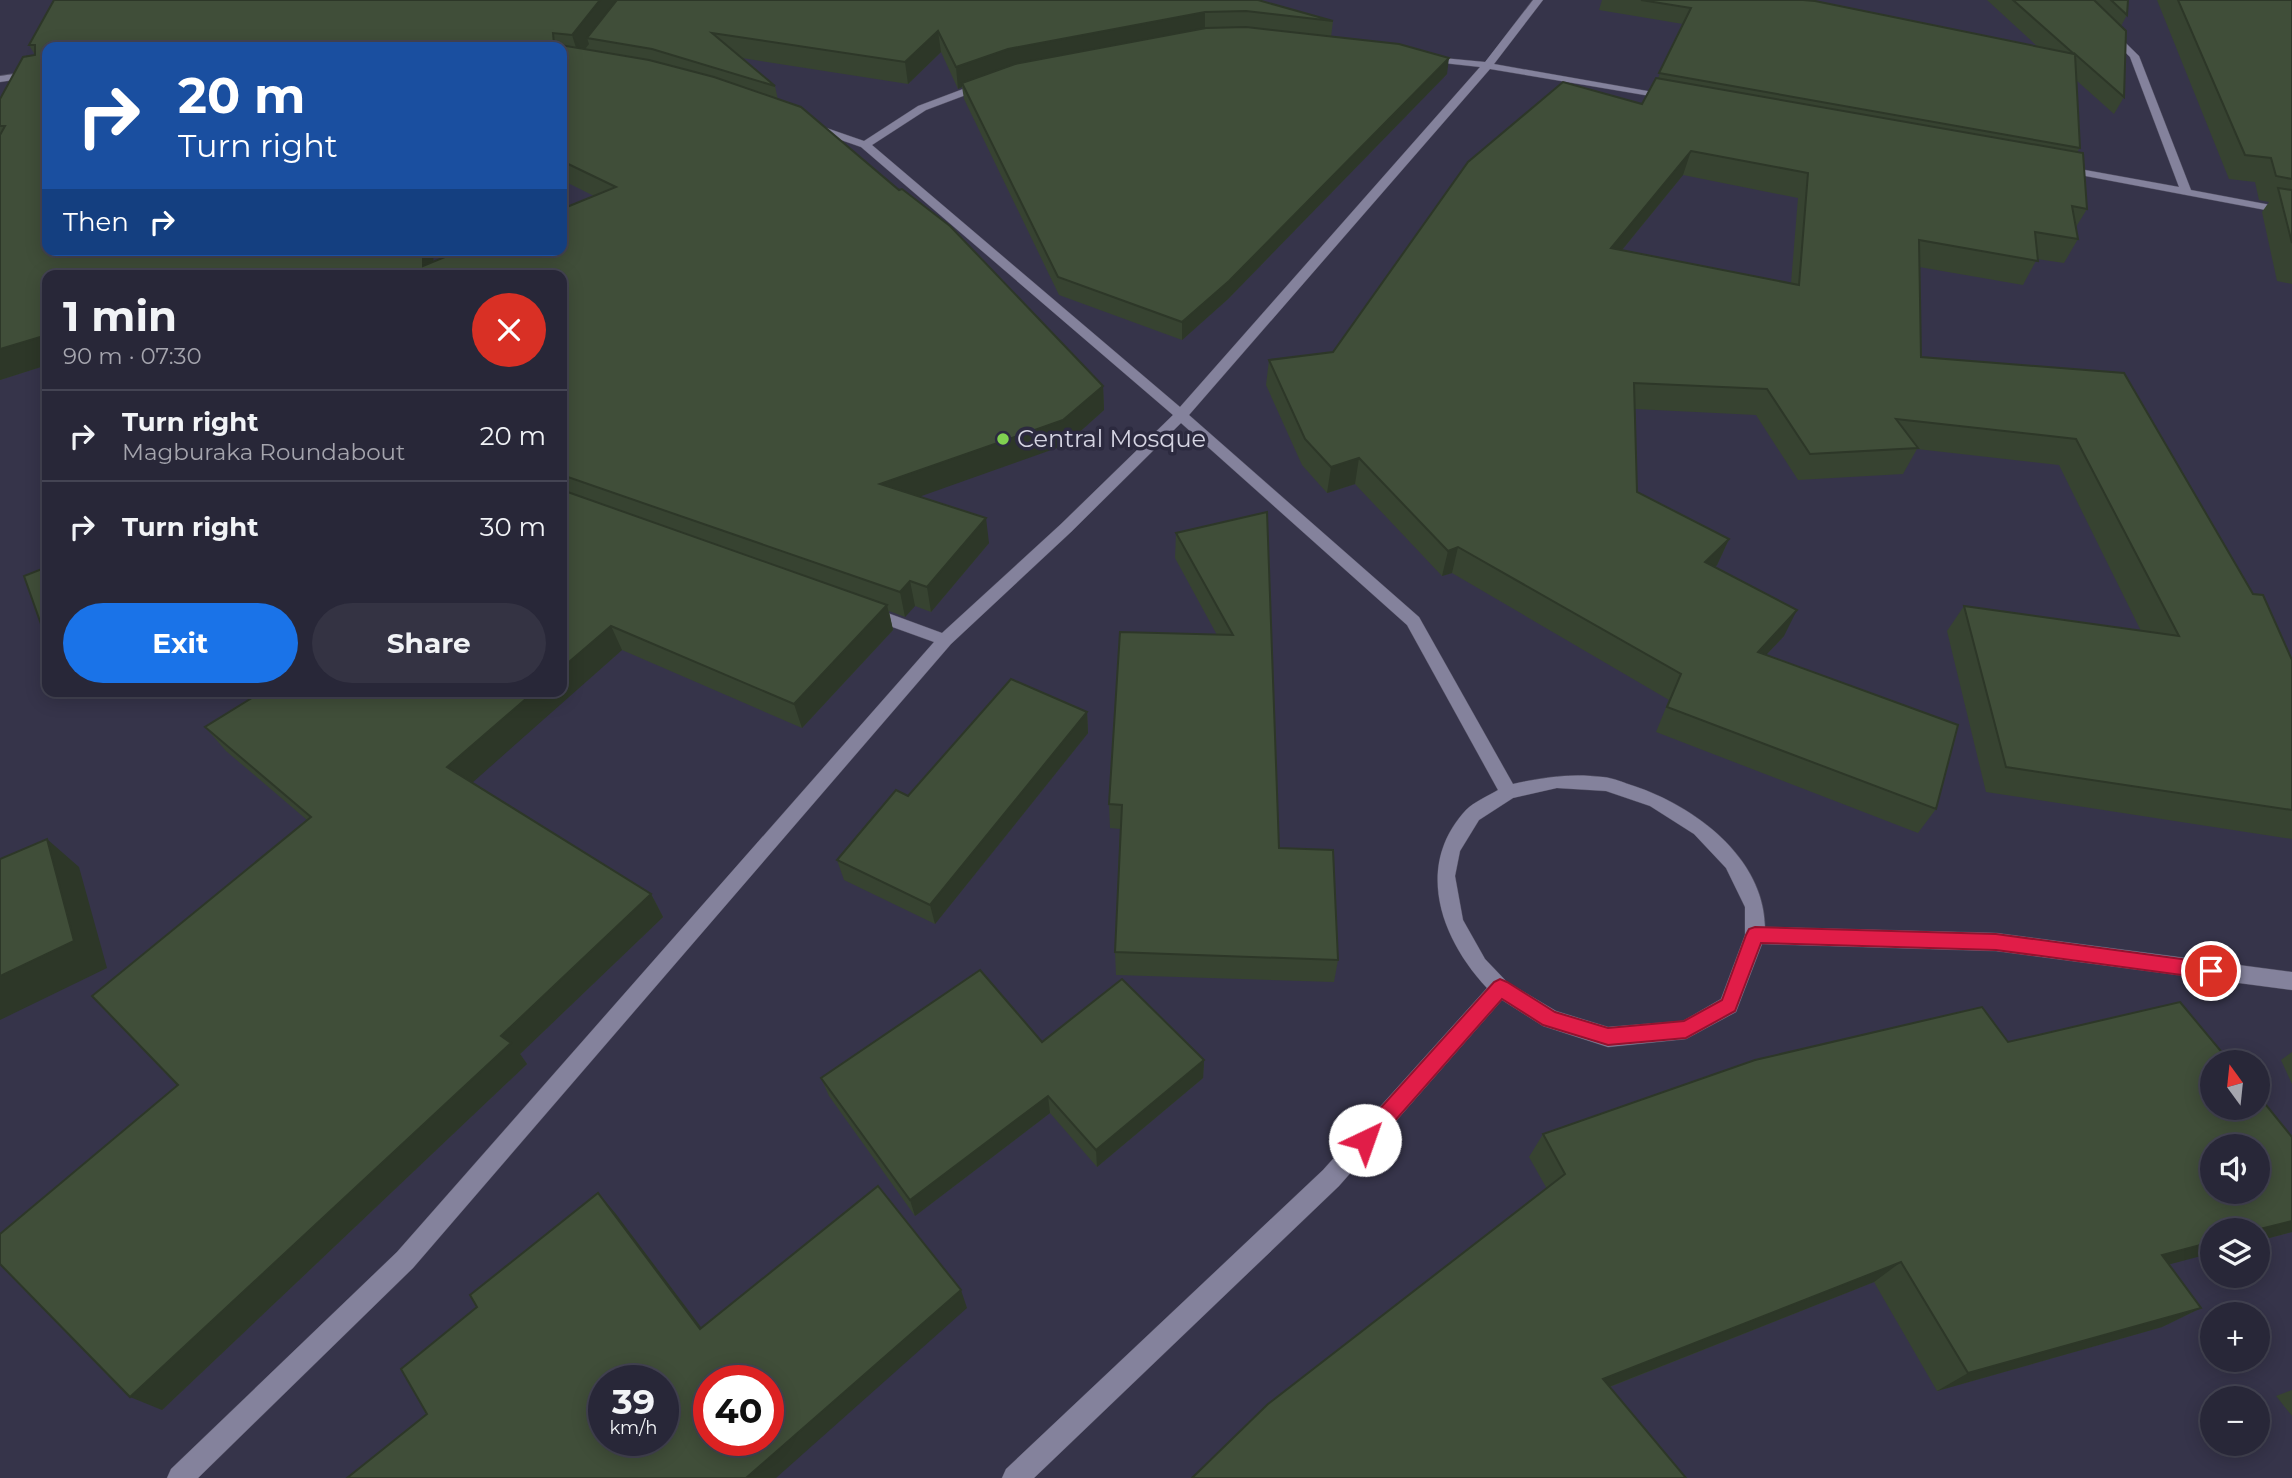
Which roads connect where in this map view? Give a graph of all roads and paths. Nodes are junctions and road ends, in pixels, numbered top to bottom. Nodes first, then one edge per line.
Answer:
1 (1538, 0) edge
2 (2077, 0) edge
3 (1416, 57) edge
4 (1485, 65) junction
5 (42, 73) edge
6 (0, 79) edge
7 (989, 83) edge
8 (1678, 99) edge
9 (801, 122) edge
10 (865, 145) junction
11 (2049, 166) edge
12 (2186, 191) junction
13 (2292, 212) edge
14 (1181, 415) junction
15 (856, 608) edge
16 (945, 640) junction
17 (1508, 792) junction
18 (1755, 935) junction
19 (2292, 981) edge
20 (1500, 988) junction
21 (180, 1478) edge
22 (1015, 1478) edge

1 - 4 street
2 - 12 street
3 - 4 street
4 - 8 street
4 - 14 street
5 - 6 street
7 - 10 street
9 - 10 street
10 - 14 street
11 - 12 street
12 - 13 street
14 - 16 street
14 - 17 street
15 - 16 street
16 - 21 street
17 - 18 street
17 - 20 street
18 - 19 street
18 - 20 street
20 - 22 street

